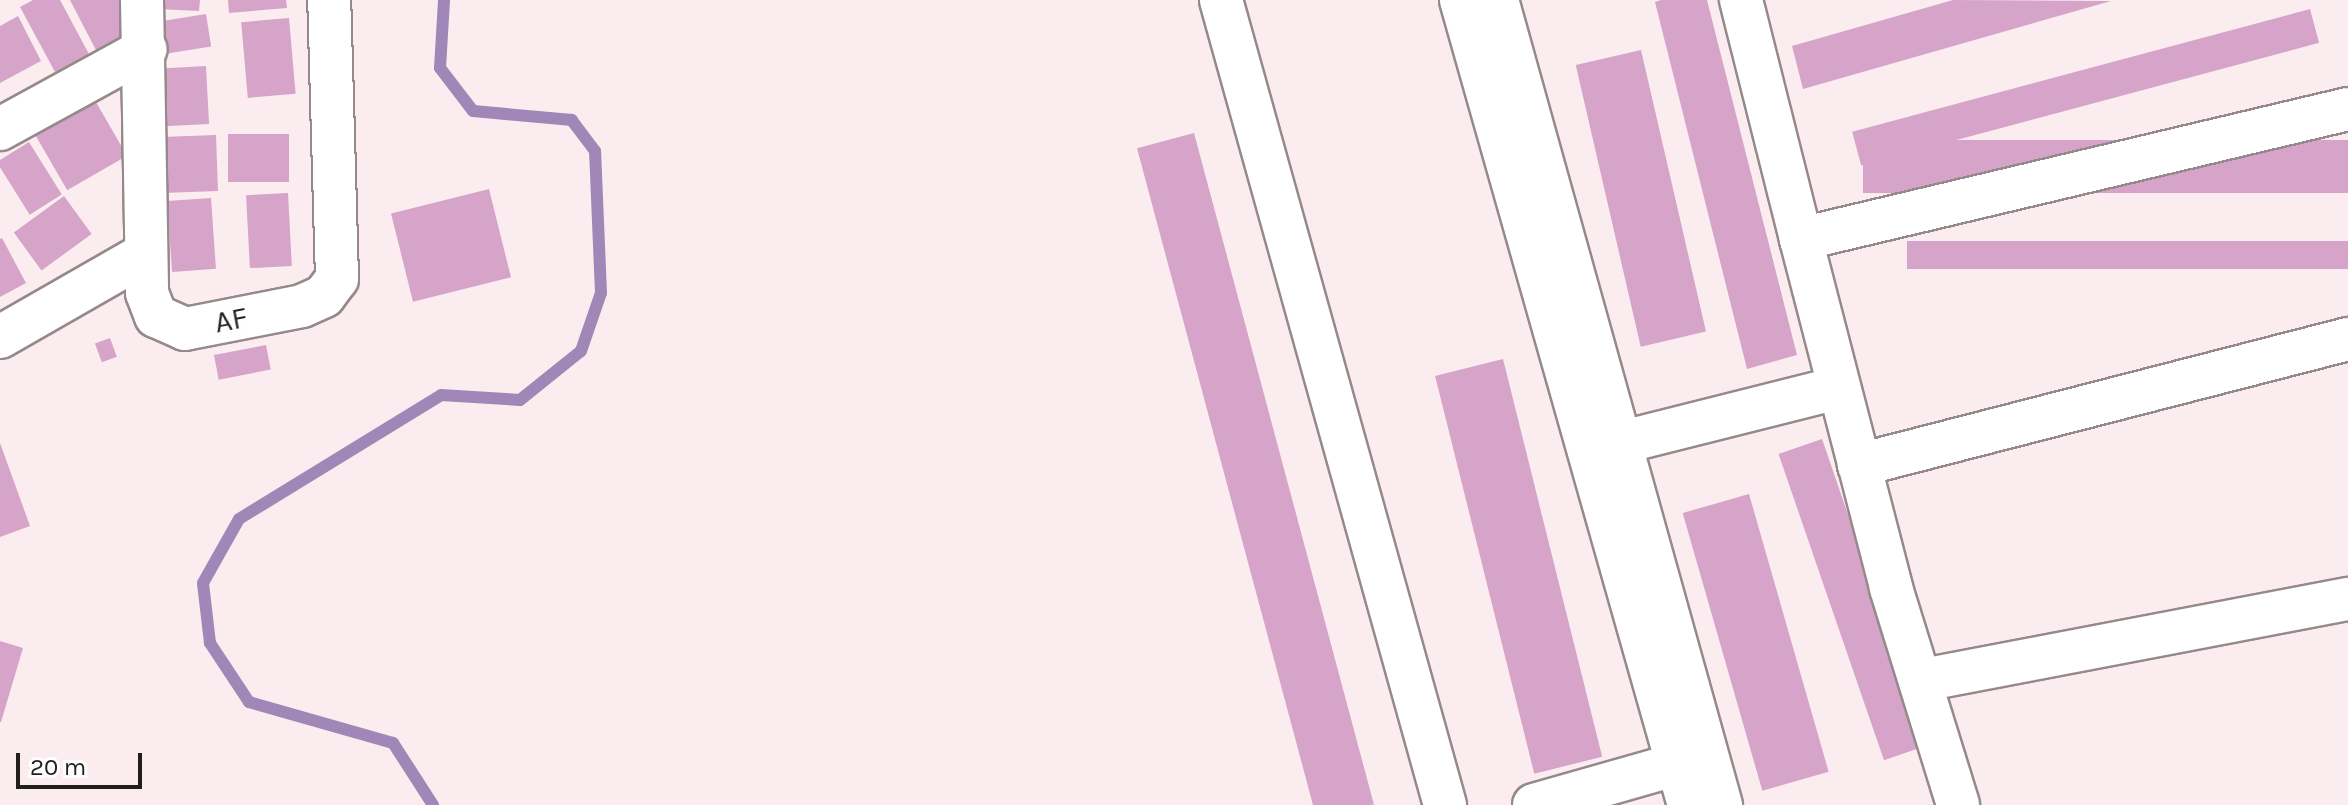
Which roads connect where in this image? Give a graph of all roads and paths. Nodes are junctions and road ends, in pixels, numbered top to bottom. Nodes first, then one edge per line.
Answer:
1 (142, 0) edge
2 (329, 0) edge
3 (1221, 0) edge
4 (1461, 0) edge
5 (1497, 0) edge
6 (1746, 1) edge
7 (146, 49) junction
8 (2348, 109) edge
9 (0, 129) edge
10 (1801, 239) junction
11 (145, 254) junction
12 (0, 337) edge
13 (2348, 339) edge
14 (1838, 388) junction
15 (1604, 446) junction
16 (1859, 465) junction
17 (2348, 599) edge
18 (1923, 680) junction
19 (1678, 764) junction
20 (1445, 805) edge
21 (1534, 805) edge
22 (1689, 805) edge
23 (1721, 805) edge
24 (1958, 805) edge

1 - 7 street, AF
2 - 11 street, AF
3 - 20 street
4 - 15 street
5 - 15 street
6 - 10 street
7 - 9 street
7 - 11 street, AF
8 - 10 street
10 - 14 street
11 - 12 street
13 - 16 street
14 - 15 street
14 - 16 street
15 - 19 street
15 - 23 street
16 - 18 street
17 - 18 street
18 - 24 street
19 - 21 street
19 - 22 street

